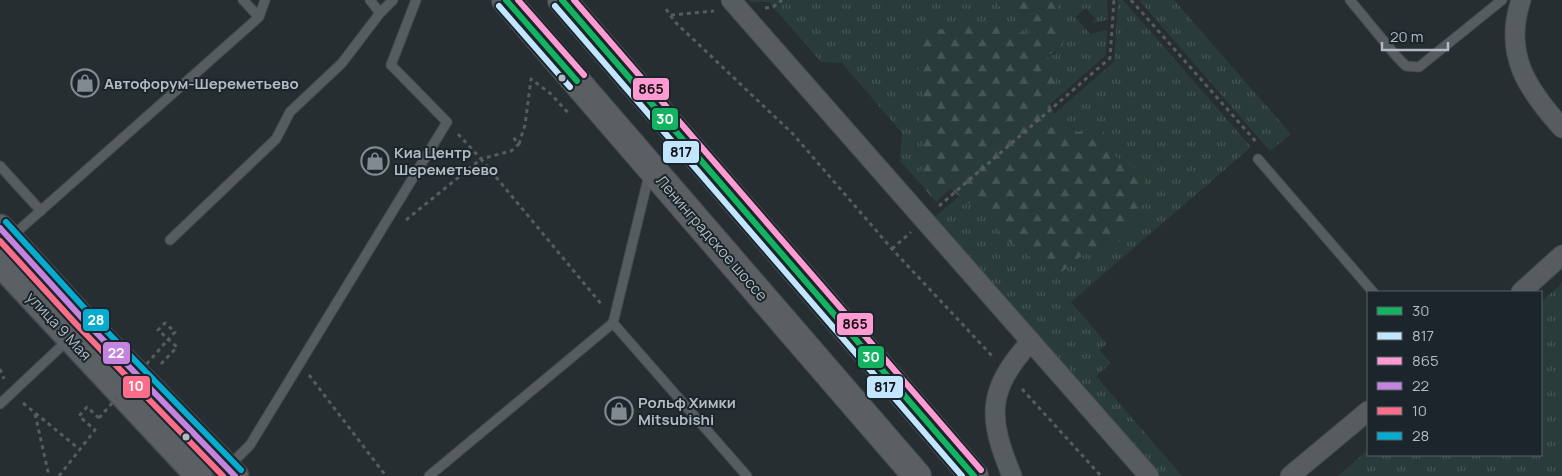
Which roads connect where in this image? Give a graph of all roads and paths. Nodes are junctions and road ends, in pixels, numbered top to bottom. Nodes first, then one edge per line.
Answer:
1 (244, 0) edge
2 (265, 0) edge
3 (370, 0) edge
4 (393, 0) edge
5 (416, 0) edge
6 (506, 0) edge
7 (562, 0) edge
8 (731, 0) edge
9 (1114, 0) edge
10 (1131, 0) edge
11 (1350, 0) edge
12 (1502, 0) edge
13 (1521, 0) edge
14 (666, 10) dead end
15 (380, 13) junction
16 (259, 17) junction
17 (571, 116) dead end
18 (447, 122) junction
19 (1562, 128) edge
20 (512, 136) dead end
21 (519, 144) junction
22 (1261, 148) dead end
23 (481, 159) junction
24 (1258, 159) dead end
25 (0, 166) edge
26 (651, 167) junction
27 (40, 211) junction
28 (924, 220) junction
29 (401, 224) dead end
30 (5, 233) edge
31 (170, 240) dead end
32 (892, 250) junction
33 (1562, 255) edge
34 (0, 263) edge
35 (1372, 291) edge
36 (1522, 291) edge
37 (613, 321) junction
38 (70, 338) junction
39 (1031, 341) junction
40 (161, 364) dead end
41 (314, 367) dead end
42 (0, 369) edge
43 (1006, 372) junction
44 (12, 394) junction
45 (0, 404) edge
46 (1367, 412) edge
47 (35, 413) junction
48 (78, 448) junction
49 (231, 472) edge
50 (49, 476) edge
51 (59, 476) edge
52 (199, 476) edge
53 (386, 476) edge
54 (429, 476) edge
55 (747, 476) edge
56 (918, 476) edge
57 (974, 476) edge
58 (1012, 476) edge
59 (1101, 476) edge
60 (1149, 476) edge
61 (1290, 476) edge

1 - 16 lane
2 - 16 lane
3 - 15 lane
4 - 15 lane
5 - 18 lane
6 - 26 highway, Ленинградское шоссе
7 - 57 highway
8 - 28 street
9 - 28 path
10 - 22 path
11 - 12 lane
13 - 19 street
14 - 32 path
15 - 31 lane
16 - 27 lane
17 - 21 path
18 - 23 path
18 - 49 lane
20 - 21 path
21 - 23 path
23 - 29 path
23 - 37 path
24 - 35 lane
25 - 27 lane
26 - 37 lane
26 - 56 highway, Ленинградское шоссе
27 - 30 lane
28 - 32 path
28 - 39 street
30 - 49 main road, улица 9 Мая
32 - 43 path
33 - 36 street
34 - 38 main road, улица 9 Мая
37 - 54 lane
37 - 55 lane
38 - 44 lane
38 - 52 main road, улица 9 Мая
39 - 43 street
39 - 60 street
40 - 48 path, bridge
41 - 53 path
42 - 44 path
43 - 58 street
43 - 59 path
44 - 45 lane
44 - 47 path
46 - 61 street
47 - 48 path
47 - 50 path
48 - 51 path

